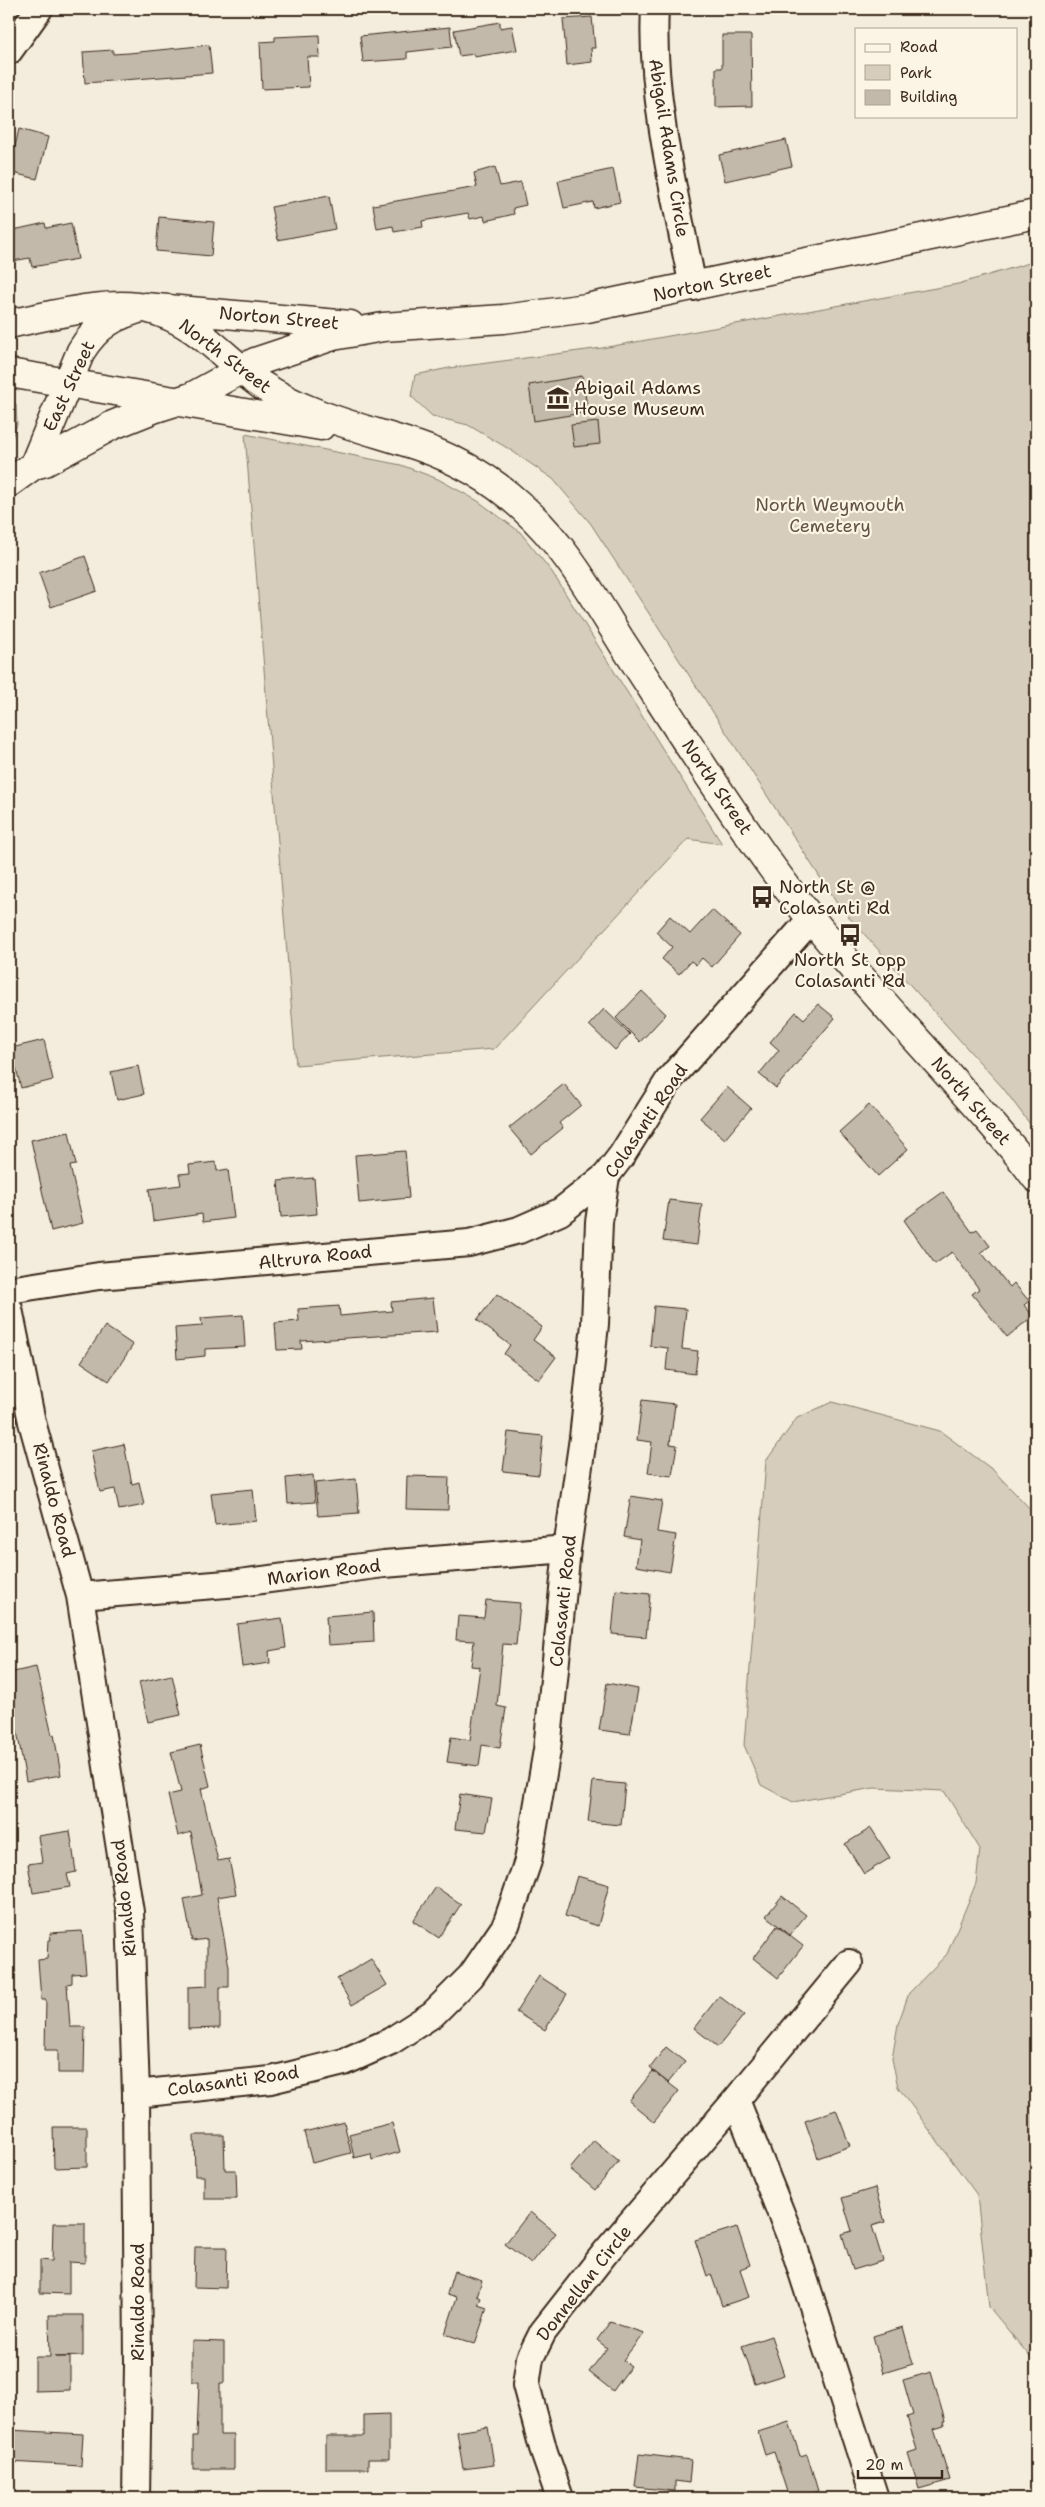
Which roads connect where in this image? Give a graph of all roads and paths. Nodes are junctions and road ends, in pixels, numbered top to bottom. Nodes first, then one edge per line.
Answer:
1 (39, 9) edge
2 (655, 9) edge
3 (9, 51) edge
4 (1036, 214) edge
5 (693, 287) junction
6 (145, 307) junction
7 (9, 324) edge
8 (384, 327) junction
9 (241, 370) junction
10 (9, 373) edge
11 (68, 384) junction
12 (178, 402) junction
13 (377, 435) junction
14 (34, 465) junction
15 (9, 483) edge
16 (812, 918) junction
17 (606, 1176) junction
18 (1036, 1178) edge
19 (9, 1290) edge
20 (9, 1309) edge
21 (567, 1549) junction
22 (80, 1596) junction
23 (849, 1963) dead end
24 (136, 2094) junction
25 (736, 2100) junction
26 (136, 2498) edge
27 (560, 2498) edge
28 (875, 2498) edge

1 - 3 street
2 - 5 street, Abigail Adams Circle
4 - 5 street, Norton Street
5 - 8 street, Norton Street
6 - 7 street, North Street
6 - 8 street, Norton Street
6 - 9 street, North Street
6 - 11 street, East Street
8 - 9 street, Norton Street
9 - 12 street, Norton Street
9 - 13 street, North Street
10 - 11 street, North Street
11 - 12 street, North Street
11 - 14 street, East Street
12 - 13 street, North Street
12 - 14 street, East Street
13 - 16 street, North Street
14 - 15 street, East Street
16 - 17 street, Colasanti Road
16 - 18 street, North Street
17 - 19 street, Altrura Road
17 - 21 street, Colasanti Road
20 - 22 street, Rinaldo Road
21 - 22 street, Marion Road
21 - 24 street, Colasanti Road
22 - 24 street, Rinaldo Road
23 - 25 street, Donnellan Circle
24 - 26 street, Rinaldo Road
25 - 27 street, Donnellan Circle
25 - 28 street

